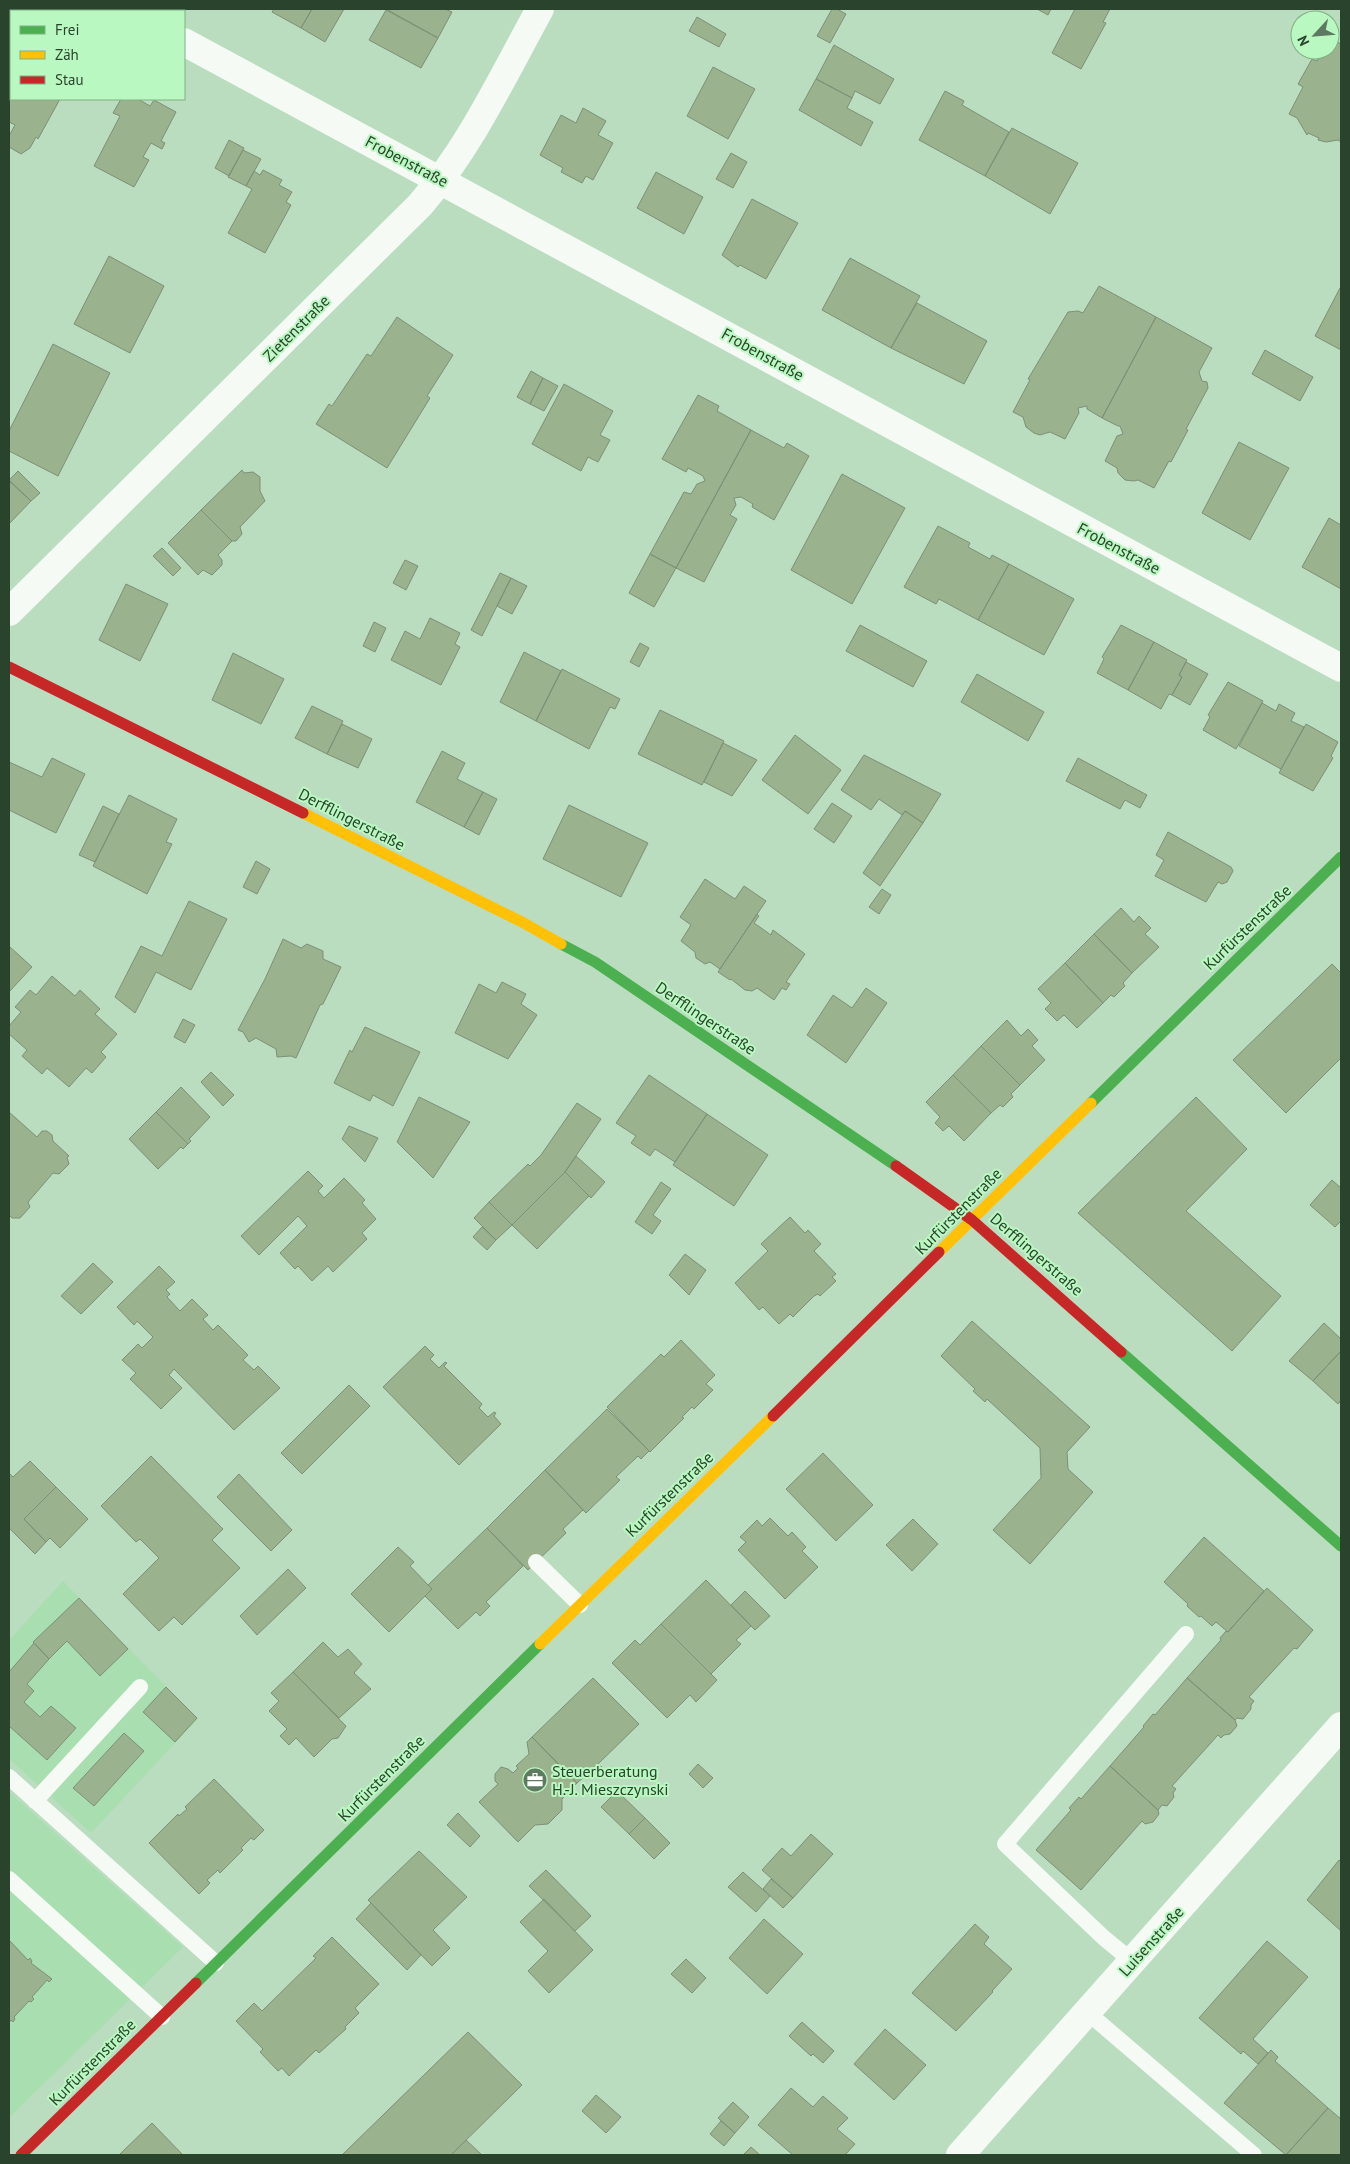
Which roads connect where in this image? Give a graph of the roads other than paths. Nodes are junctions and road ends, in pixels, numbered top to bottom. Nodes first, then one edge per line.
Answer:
1 (540, 9) edge
2 (185, 43) edge
3 (442, 180) junction
4 (9, 612) edge
5 (9, 667) edge
6 (1341, 668) edge
7 (1341, 857) edge
8 (972, 1220) junction
9 (1341, 1546) edge
10 (536, 1562) dead end
11 (580, 1605) junction
12 (1186, 1634) dead end
13 (140, 1688) dead end
14 (1341, 1726) edge
15 (9, 1777) edge
16 (35, 1801) junction
17 (9, 1879) edge
18 (1132, 1962) junction
19 (216, 1963) junction
20 (1087, 2012) junction
21 (162, 2017) junction
22 (21, 2155) edge
23 (960, 2155) edge
24 (1254, 2155) edge

1 - 3 street, Zietenstraße
2 - 3 street, Frobenstraße
3 - 4 street, Zietenstraße
3 - 6 street, Frobenstraße
5 - 8 street, Derfflingerstraße
7 - 8 street, Kurfürstenstraße
8 - 9 street, Derfflingerstraße
8 - 11 street, Kurfürstenstraße
10 - 11 lane
11 - 19 street, Kurfürstenstraße
12 - 18 lane
13 - 16 lane
14 - 18 street, Luisenstraße
15 - 16 lane
16 - 19 lane
17 - 21 lane
18 - 20 street, Luisenstraße
19 - 21 street, Kurfürstenstraße
20 - 23 street, Luisenstraße
20 - 24 lane
21 - 22 street, Kurfürstenstraße

